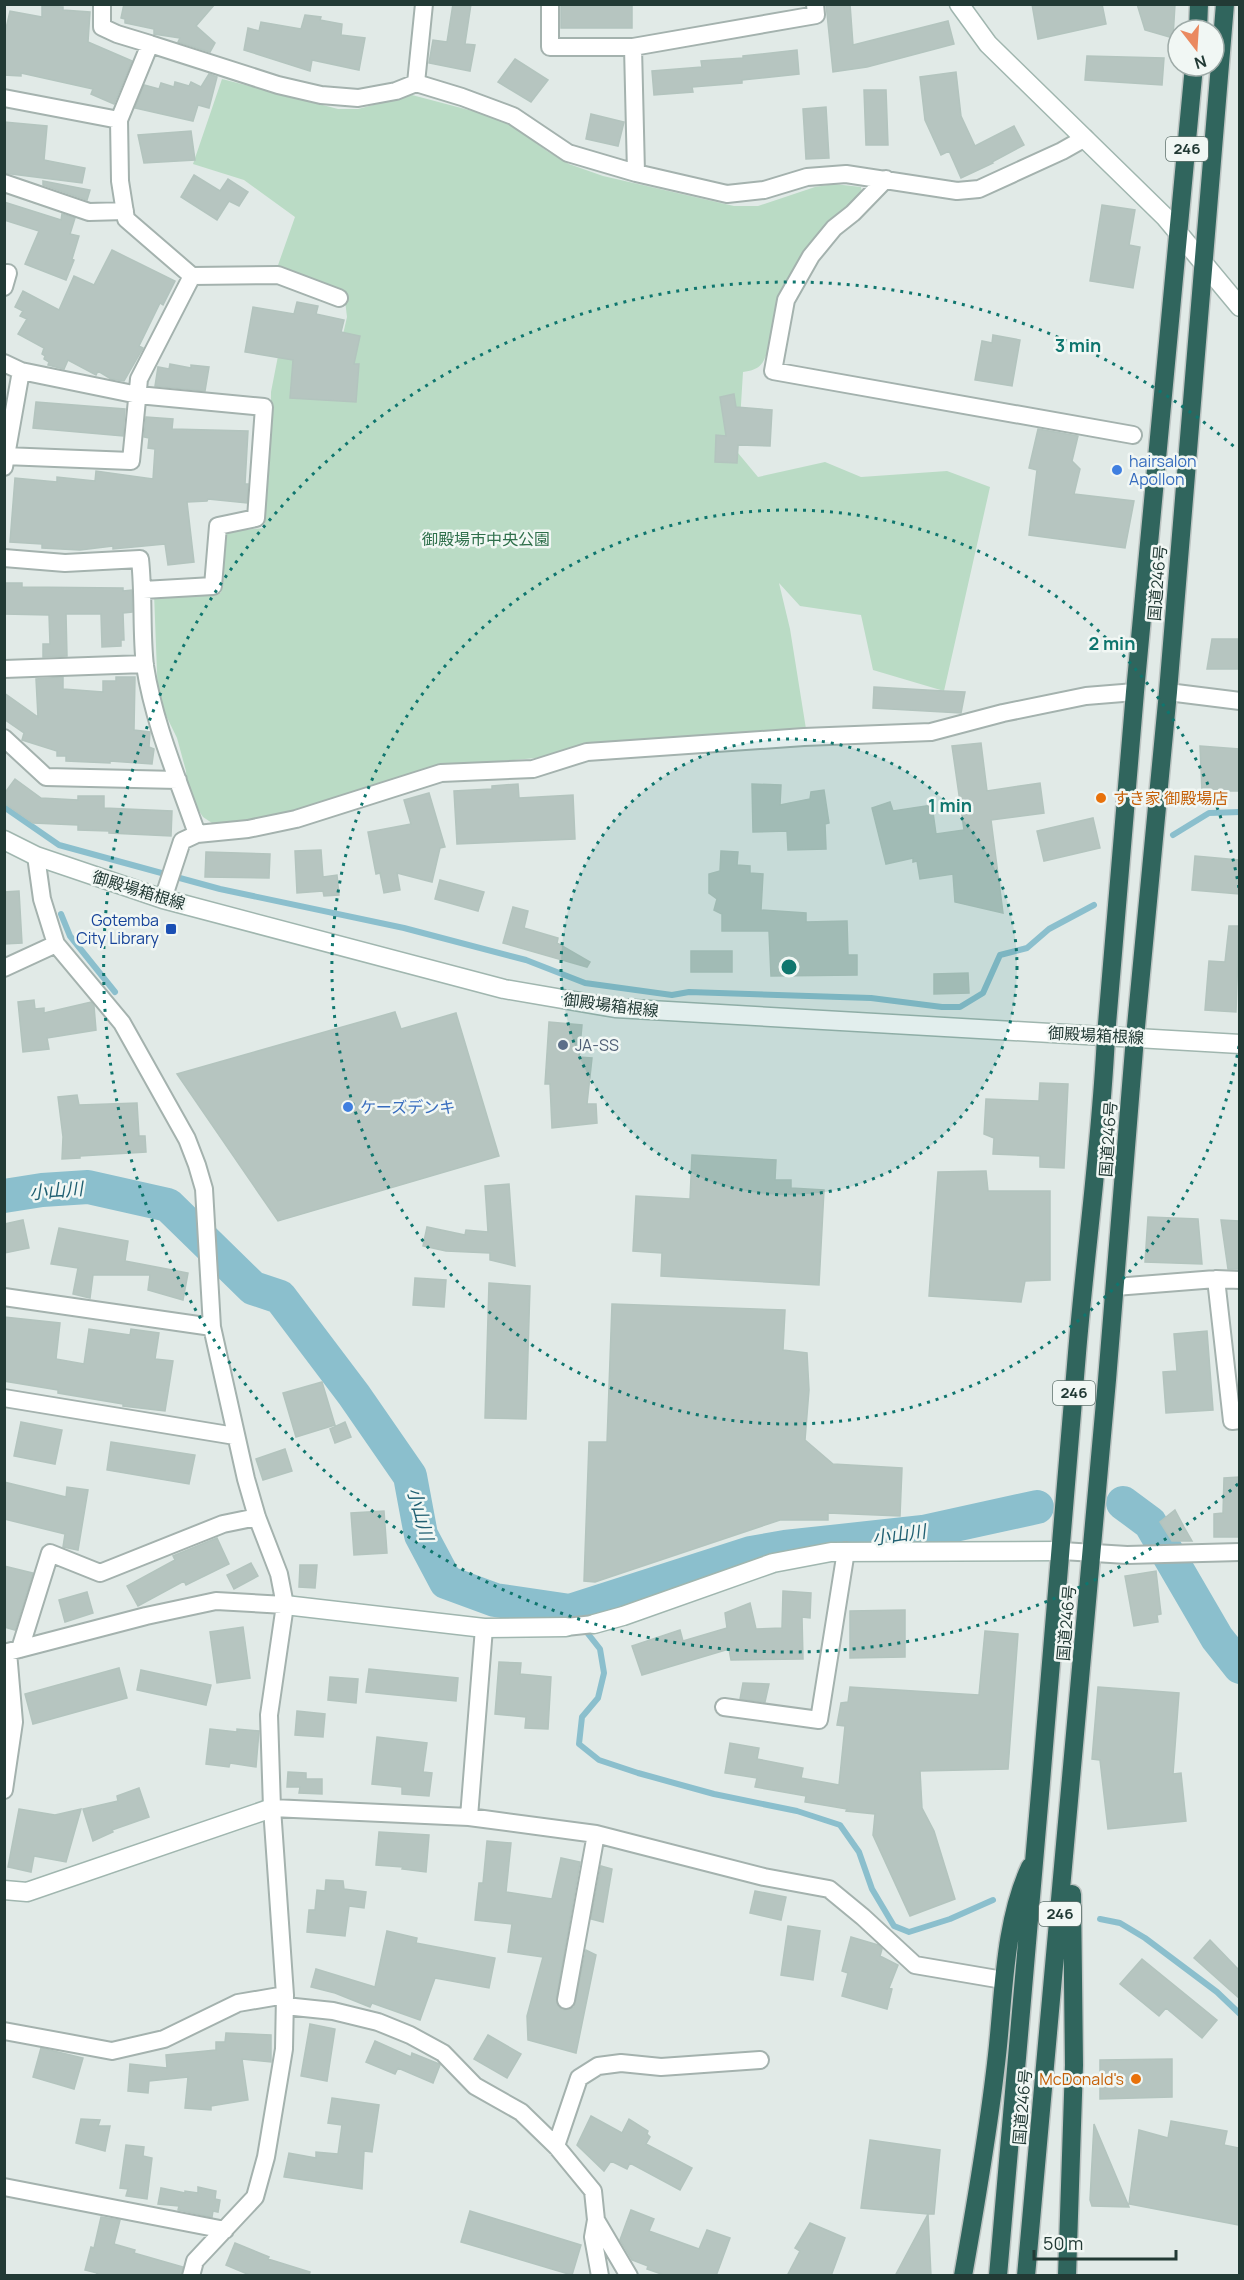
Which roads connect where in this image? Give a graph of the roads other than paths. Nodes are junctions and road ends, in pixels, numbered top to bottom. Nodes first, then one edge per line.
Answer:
1 (102, 4) edge
2 (424, 4) edge
3 (550, 4) edge
4 (815, 4) edge
5 (959, 4) edge
6 (1226, 4) edge
7 (150, 44) junction
8 (633, 47) junction
9 (1193, 78) edge
10 (416, 83) junction
11 (4, 98) edge
12 (119, 120) junction
13 (1085, 138) junction
14 (636, 173) junction
15 (886, 179) junction
16 (4, 183) edge
17 (125, 211) junction
18 (1180, 233) junction
19 (1203, 262) junction
20 (4, 273) edge
21 (192, 276) junction
22 (4, 287) edge
23 (339, 298) dead end
24 (1239, 307) edge
25 (4, 363) edge
26 (21, 371) junction
27 (138, 395) junction
28 (1132, 435) dead end
29 (5, 460) edge
30 (4, 558) edge
31 (143, 590) junction
32 (145, 664) junction
33 (4, 669) edge
34 (1135, 692) junction
35 (1168, 692) junction
36 (1239, 701) edge
37 (4, 738) edge
38 (178, 780) junction
39 (197, 834) junction
40 (4, 840) edge
41 (36, 856) junction
42 (163, 898) junction
43 (56, 944) junction
44 (4, 968) edge
45 (1106, 1036) junction
46 (1135, 1037) junction
47 (1239, 1044) edge
48 (1216, 1279) junction
49 (1239, 1280) edge
50 (1116, 1287) junction
51 (4, 1297) edge
52 (212, 1327) junction
53 (4, 1398) edge
54 (1239, 1420) edge
55 (235, 1436) junction
56 (257, 1517) junction
57 (846, 1551) junction
58 (1062, 1551) junction
59 (1239, 1552) edge
60 (1092, 1553) junction
61 (285, 1605) junction
62 (594, 1624) joint
63 (566, 1627) joint
64 (484, 1628) junction
65 (11, 1652) edge
66 (724, 1707) dead end
67 (4, 1790) edge
68 (272, 1808) junction
69 (469, 1817) junction
70 (597, 1834) junction
71 (1065, 1854) junction
72 (1036, 1855) junction
73 (4, 1890) edge
74 (1003, 1980) junction
75 (566, 2000) dead end
76 (285, 2001) junction
77 (4, 2031) edge
78 (760, 2060) dead end
79 (556, 2146) junction
80 (4, 2187) edge
81 (596, 2220) junction
82 (225, 2230) junction
83 (191, 2276) edge
84 (600, 2276) edge
85 (629, 2276) edge
86 (963, 2276) edge
87 (998, 2276) edge
88 (1026, 2276) edge
89 (1067, 2276) edge

1 - 7 street
2 - 10 street
3 - 8 street
4 - 8 street
5 - 13 street
6 - 19 highway, 国道246号 / 246
7 - 10 street
7 - 12 street
8 - 14 street
9 - 18 highway, 国道246号 / 246
10 - 14 street
11 - 12 street
12 - 17 street
13 - 15 street
13 - 18 street
14 - 15 street
15 - 28 street
16 - 17 street
17 - 21 street
18 - 19 street
18 - 34 highway, 国道246号 / 246
19 - 24 street
19 - 35 highway, 国道246号 / 246
20 - 22 street
21 - 23 street
21 - 27 street
25 - 26 street
26 - 27 street
26 - 29 street
27 - 29 street
27 - 31 street
30 - 31 street
31 - 32 street
32 - 33 street
32 - 38 street
34 - 39 street
34 - 45 highway, 国道246号 / 246
35 - 36 street
35 - 46 highway, 国道246号 / 246
37 - 38 street
38 - 39 street
39 - 42 street
40 - 41 street, 御殿場箱根線
41 - 42 street, 御殿場箱根線
41 - 43 street
42 - 45 street, 御殿場箱根線
43 - 44 street
43 - 52 street
45 - 46 street, 御殿場箱根線
45 - 58 highway, 国道246号 / 246
46 - 47 street, 御殿場箱根線
46 - 50 highway, 国道246号 / 246
48 - 49 street
48 - 50 street
48 - 54 street
50 - 60 highway, 国道246号 / 246
51 - 52 street
52 - 55 street
53 - 55 street
55 - 56 street
56 - 61 street
56 - 65 street
57 - 58 street
57 - 62 street
57 - 66 street
58 - 60 street
58 - 72 highway, 国道246号 / 246
59 - 60 street
60 - 71 highway, 国道246号 / 246
61 - 64 street
61 - 65 street
61 - 68 street
62 - 63 street
63 - 64 street
64 - 69 street
65 - 67 street
68 - 69 street
68 - 73 street
68 - 76 street
69 - 70 street
70 - 74 street
70 - 75 street
71 - 88 highway, 国道246号 / 246
71 - 89 highway, 246
72 - 74 highway, 246
72 - 87 highway, 国道246号 / 246
74 - 86 highway, 246
76 - 77 street
76 - 79 street
76 - 82 street
78 - 79 street
79 - 81 street
80 - 82 street
81 - 84 street
81 - 85 street
82 - 83 street

